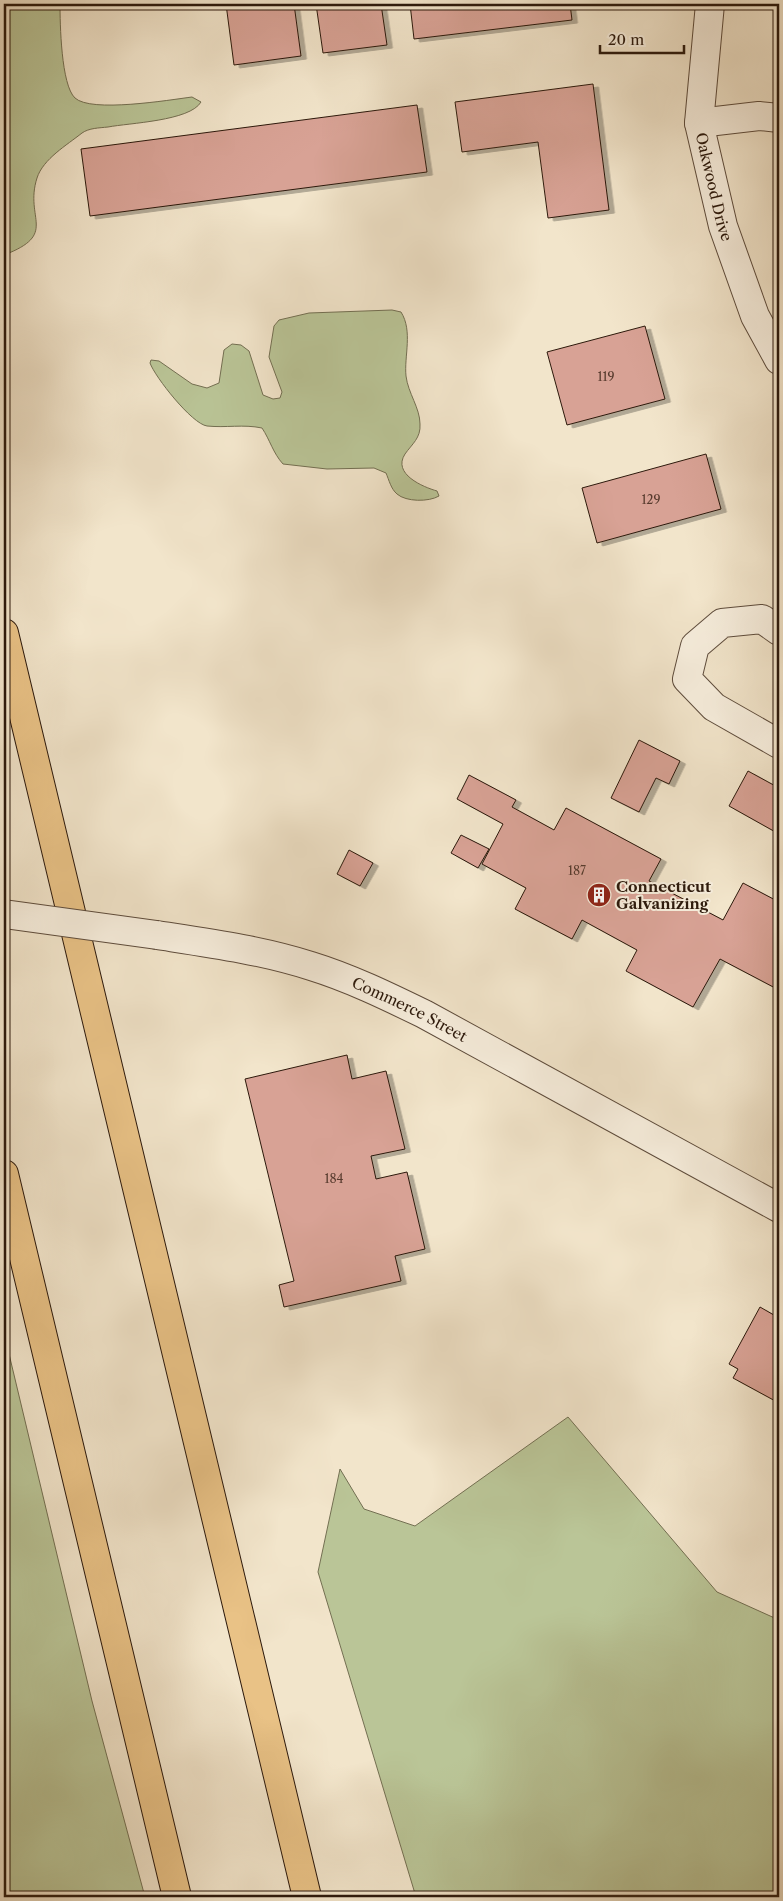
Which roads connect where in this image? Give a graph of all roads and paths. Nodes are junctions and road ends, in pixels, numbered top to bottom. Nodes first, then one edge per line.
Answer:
1 (710, 4) edge
2 (779, 118) edge
3 (699, 123) junction
4 (779, 360) edge
5 (779, 631) edge
6 (4, 633) edge
7 (779, 744) edge
8 (4, 914) edge
9 (4, 1174) edge
10 (779, 1208) edge
11 (177, 1897) edge
12 (307, 1897) edge

1 - 3 street, Oakwood Drive
2 - 3 street
3 - 4 street, Oakwood Drive
5 - 7 street
6 - 12 highway
8 - 10 street, Commerce Street, bridge
9 - 11 highway

